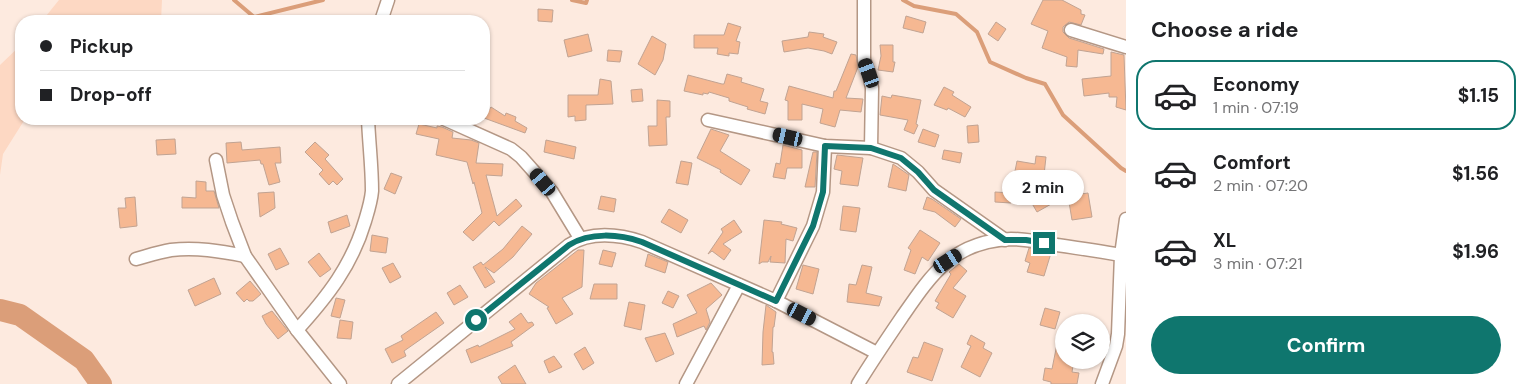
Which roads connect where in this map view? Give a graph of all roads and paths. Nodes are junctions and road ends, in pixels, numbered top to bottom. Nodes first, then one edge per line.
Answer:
1 (388, 0) edge
2 (864, 0) edge
3 (383, 15) edge
4 (1071, 30) dead end
5 (1126, 47) edge
6 (708, 120) dead end
7 (368, 125) edge
8 (457, 125) edge
9 (825, 146) junction
10 (871, 148) junction
11 (216, 160) dead end
12 (1126, 218) edge
13 (580, 238) junction
14 (1005, 240) junction
15 (1120, 255) junction
16 (245, 256) junction
17 (136, 260) dead end
18 (739, 285) junction
19 (776, 301) junction
20 (297, 330) junction
21 (877, 352) junction
22 (340, 384) edge
23 (398, 384) edge
24 (686, 384) edge
25 (858, 384) edge
26 (1102, 384) edge

1 - 3 street
2 - 10 street
4 - 5 street
6 - 9 street
7 - 20 street
8 - 13 street
9 - 10 street
9 - 19 street
10 - 14 street
11 - 16 street
12 - 15 street
13 - 18 street
13 - 23 street
14 - 15 street
14 - 21 street
15 - 26 street
16 - 17 street
16 - 20 street
18 - 19 street
18 - 24 street
19 - 21 street
20 - 22 street
21 - 25 street

